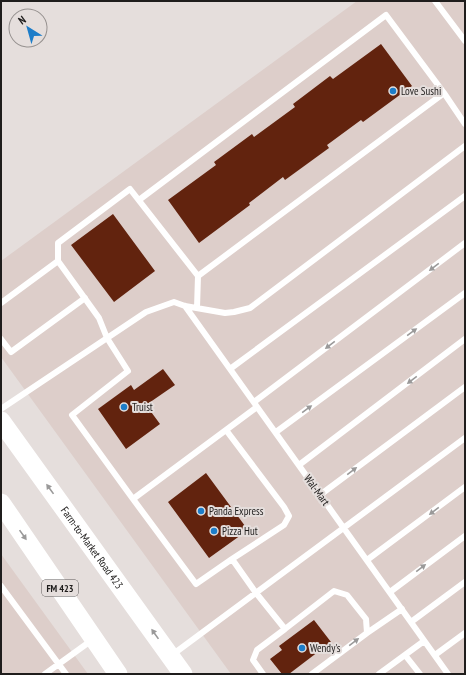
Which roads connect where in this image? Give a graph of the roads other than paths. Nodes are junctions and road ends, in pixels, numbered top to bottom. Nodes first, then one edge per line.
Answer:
1 (435, 1) edge
2 (465, 41) edge
3 (444, 93) junction
4 (465, 124) edge
5 (465, 146) edge
6 (465, 196) edge
7 (139, 200) junction
8 (465, 243) edge
9 (58, 261) junction
10 (198, 276) junction
11 (465, 293) edge
12 (84, 298) junction
13 (1, 303) edge
14 (185, 306) junction
15 (197, 308) junction
16 (106, 338) junction
17 (1, 339) edge
18 (465, 339) edge
19 (230, 369) junction
20 (465, 387) edge
21 (255, 404) junction
22 (1, 409) edge
23 (1, 421) edge
24 (226, 430) junction
25 (276, 432) junction
26 (465, 438) edge
27 (299, 465) junction
28 (465, 487) edge
29 (320, 495) junction
30 (133, 499) junction
31 (1, 503) edge
32 (344, 528) junction
33 (465, 536) edge
34 (232, 559) junction
35 (367, 560) junction
36 (465, 582) edge
37 (1, 586) edge
38 (390, 592) junction
39 (256, 593) junction
40 (402, 610) junction
41 (411, 622) junction
42 (285, 629) junction
43 (367, 633) junction
44 (465, 633) edge
45 (94, 639) junction
46 (424, 641) junction
47 (405, 655) junction
48 (171, 656) junction
49 (435, 656) junction
50 (59, 664) junction
51 (45, 674) edge
52 (66, 674) edge
53 (118, 674) edge
54 (183, 674) edge
55 (263, 674) edge
56 (312, 674) edge
57 (379, 674) edge
58 (420, 674) edge
59 (448, 674) edge

1 - 2 lane
3 - 4 lane
3 - 7 lane
3 - 10 lane
5 - 15 lane
6 - 19 lane
7 - 9 lane
7 - 10 lane
8 -> 21 lane
9 - 12 lane
9 - 13 lane
10 - 15 lane
25 -> 11 lane
12 - 16 lane
12 - 17 lane
14 - 15 lane
14 - 16 lane
14 - 19 lane, Wal-Mart
16 - 22 lane
16 - 30 lane
18 -> 27 lane
19 - 21 lane, Wal-Mart
29 -> 20 lane
21 - 24 lane
21 - 25 lane, Wal-Mart
48 -> 23 main road, Farm-to-Market Road 423
24 - 30 lane
24 - 34 lane
25 - 27 lane, Wal-Mart
26 - 32 lane
27 - 29 lane, Wal-Mart
28 -> 35 lane
29 - 32 lane, Wal-Mart
30 - 34 lane
31 -> 45 main road, FM 423
32 - 35 lane, Wal-Mart
32 - 39 lane
38 -> 33 lane
34 - 39 lane
35 - 38 lane, Wal-Mart
36 - 41 lane
37 - 50 lane
38 - 40 lane, Wal-Mart
39 - 42 lane
39 - 48 lane
40 - 41 lane, Wal-Mart
40 - 43 lane
41 - 46 lane, Wal-Mart
42 - 43 lane
42 - 55 lane
56 -> 43 lane
44 - 49 lane
45 - 50 lane
45 - 53 main road, FM 423
46 - 47 lane
46 - 49 lane, Wal-Mart
47 - 57 lane
47 - 58 lane
48 - 54 main road, Farm-to-Market Road 423
49 - 59 lane, Wal-Mart
50 - 51 lane
50 - 52 lane

